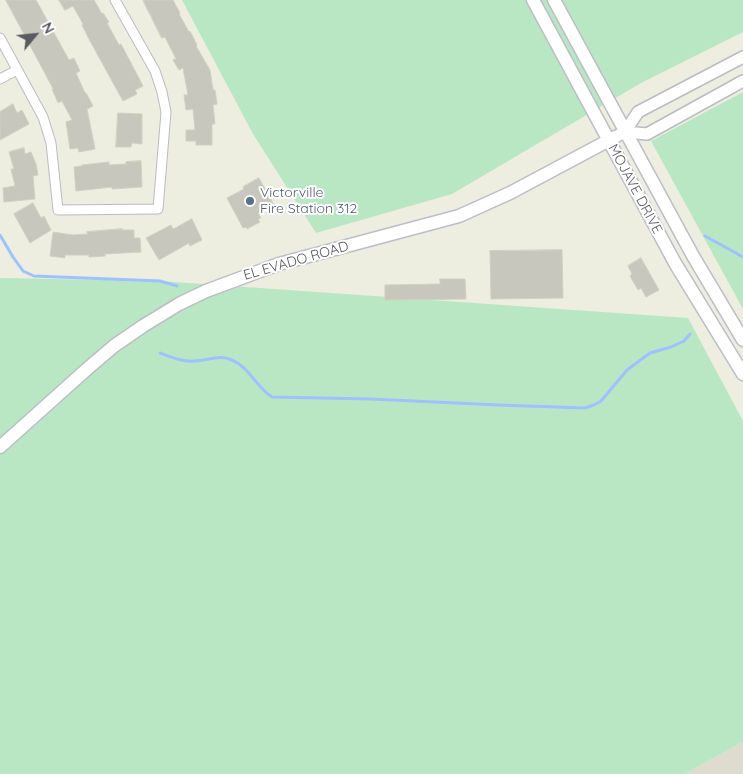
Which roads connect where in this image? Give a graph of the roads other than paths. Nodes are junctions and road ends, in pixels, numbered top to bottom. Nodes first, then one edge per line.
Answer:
1 (115, 0) edge
2 (533, 0) edge
3 (554, 0) edge
4 (0, 38) edge
5 (743, 57) edge
6 (17, 70) junction
7 (0, 79) edge
8 (743, 81) edge
9 (616, 136) junction
10 (743, 340) edge
11 (743, 374) edge
12 (0, 447) edge

1 - 6 street
2 - 9 main road, MOJAVE DRIVE
3 - 9 main road, MOJAVE DRIVE
4 - 6 street
5 - 9 street, EL EVADO ROAD
6 - 7 street
8 - 9 street, EL EVADO ROAD
9 - 10 main road, MOJAVE DRIVE
9 - 11 main road, MOJAVE DRIVE
9 - 12 main road, EL EVADO ROAD

